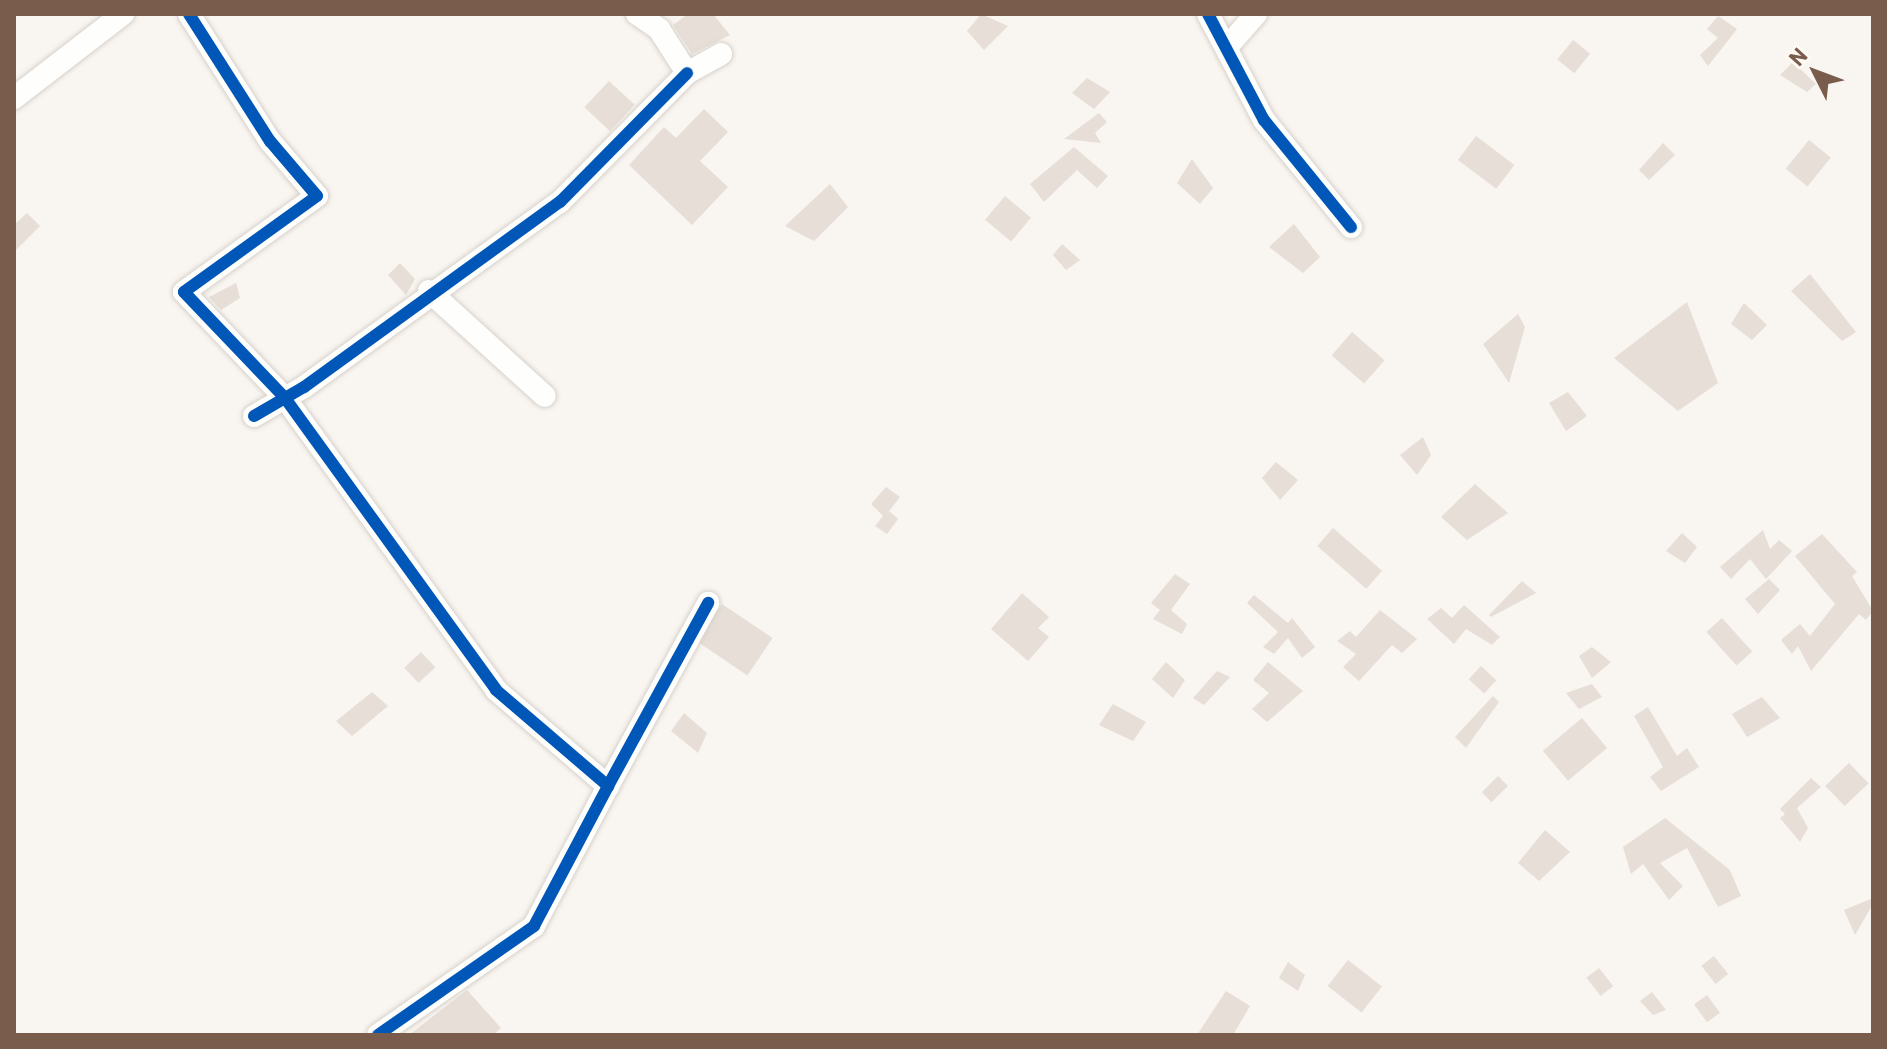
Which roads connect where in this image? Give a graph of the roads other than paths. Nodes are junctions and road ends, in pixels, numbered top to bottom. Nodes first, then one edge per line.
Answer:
1 (123, 14) edge
2 (189, 14) edge
3 (637, 14) edge
4 (1208, 14) edge
5 (1256, 14) edge
6 (1227, 47) junction
7 (721, 54) dead end
8 (687, 73) junction
9 (14, 98) edge
10 (1351, 227) dead end
11 (429, 291) junction
12 (545, 396) dead end
13 (285, 398) junction
14 (254, 416) dead end
15 (708, 603) dead end
16 (608, 786) junction
17 (378, 1035) edge

1 - 9 street
2 - 13 street
3 - 8 street
4 - 6 street
5 - 6 street
6 - 10 street
7 - 8 street
8 - 11 street
11 - 12 street
11 - 13 street
13 - 14 street
13 - 16 street
15 - 16 street
16 - 17 street

